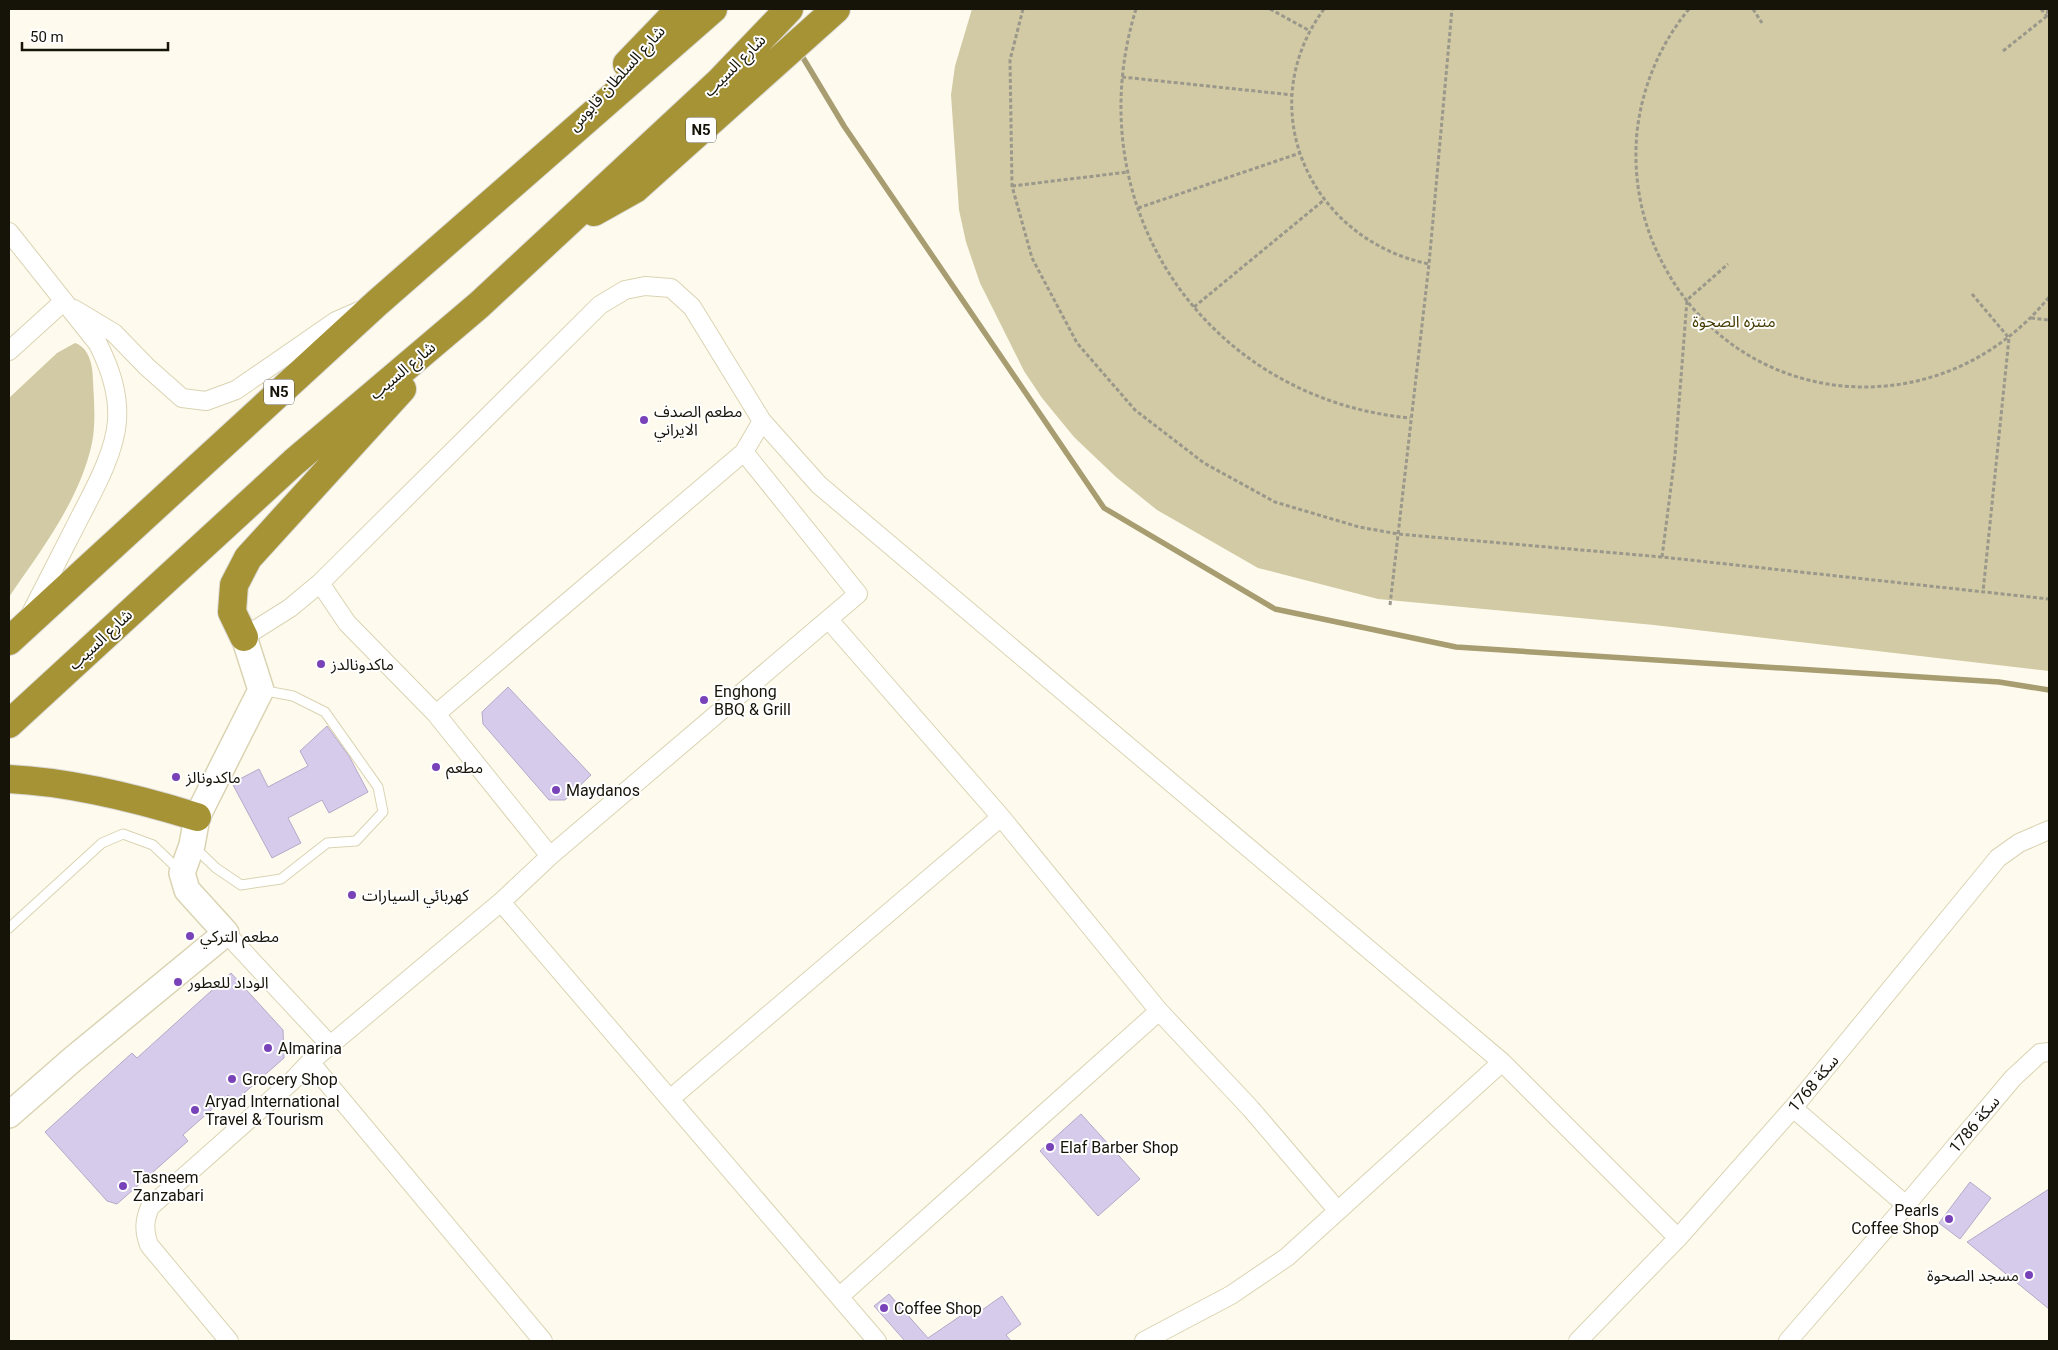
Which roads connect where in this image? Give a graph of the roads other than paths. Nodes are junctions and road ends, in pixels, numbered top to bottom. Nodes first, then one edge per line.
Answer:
1 (680, 9) edge
2 (714, 9) edge
3 (790, 9) edge
4 (836, 9) edge
5 (554, 147) junction
6 (9, 232) edge
7 (553, 235) junction
8 (63, 302) junction
9 (377, 303) junction
10 (479, 305) junction
11 (9, 351) edge
12 (762, 422) junction
13 (744, 452) junction
14 (320, 583) junction
15 (829, 620) junction
16 (16, 634) edge
17 (244, 637) junction
18 (261, 690) junction
19 (436, 714) junction
20 (9, 724) edge
21 (9, 779) edge
22 (197, 817) junction
23 (1001, 817) junction
24 (2049, 830) edge
25 (192, 845) junction
26 (550, 856) junction
27 (182, 873) junction
28 (501, 902) junction
29 (9, 928) edge
30 (226, 933) junction
31 (1159, 1011) junction
32 (330, 1045) junction
33 (2049, 1052) edge
34 (310, 1062) junction
35 (1502, 1062) junction
36 (670, 1099) junction
37 (1793, 1108) junction
38 (9, 1115) edge
39 (1906, 1205) junction
40 (1338, 1211) junction
41 (1678, 1238) junction
42 (840, 1296) junction
43 (228, 1341) edge
44 (543, 1341) edge
45 (877, 1341) edge
46 (1144, 1341) edge
47 (1578, 1341) edge
48 (1788, 1341) edge

1 - 5 highway, شارع السلطان قابوس / N5
2 - 5 highway, N5
3 - 7 highway, شارع السيب / N5
4 - 7 highway, N5
5 - 9 highway, N5
6 - 8 street
7 - 10 highway, شارع السيب / N5
8 - 9 street
8 - 11 street
8 - 16 street
9 - 16 highway, N5
10 - 17 highway
10 - 20 highway, شارع السيب / N5
12 - 13 street
12 - 14 street
12 - 35 street
13 - 15 street
13 - 19 street
14 - 17 street
14 - 19 street
15 - 23 street
15 - 26 street
17 - 18 street
18 - 22 street
18 - 25 lane
19 - 26 street
21 - 22 highway
22 - 25 street
23 - 31 street
23 - 36 street
24 - 37 street, سكة 1768
25 - 27 street
26 - 28 street
27 - 29 lane
27 - 30 street
28 - 32 street
28 - 36 street
30 - 32 street
30 - 38 street
31 - 40 street
31 - 42 street
32 - 34 street
33 - 39 street, سكة 1786
34 - 43 street
34 - 44 street
35 - 40 street
35 - 41 street
36 - 42 street
37 - 39 street
37 - 41 street, سكة 1768
39 - 48 street, سكة 1786
40 - 46 street
41 - 47 street, سكة 1768
42 - 45 street

